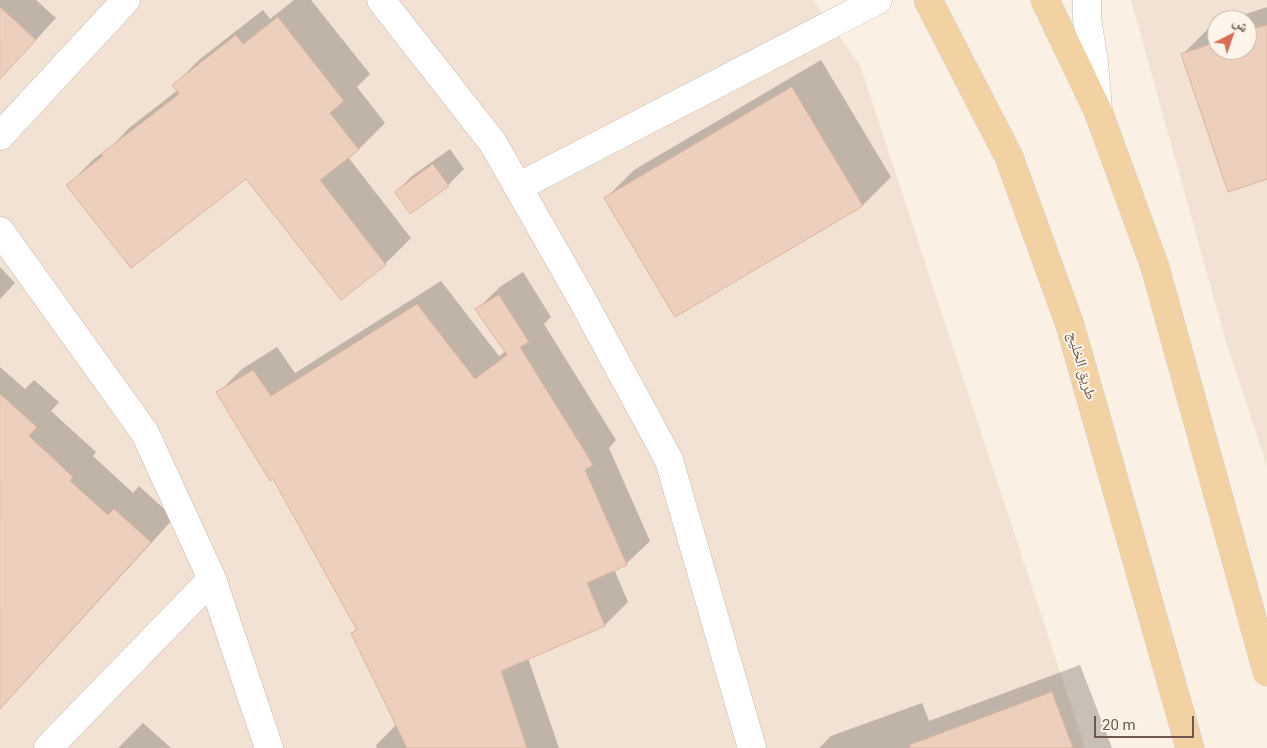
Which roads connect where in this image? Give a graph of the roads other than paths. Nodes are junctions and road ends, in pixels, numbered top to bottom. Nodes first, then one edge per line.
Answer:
1 (126, 0) edge
2 (381, 0) edge
3 (878, 0) edge
4 (928, 0) edge
5 (1045, 0) edge
6 (1087, 0) edge
7 (1098, 111) junction
8 (0, 136) edge
9 (518, 187) junction
10 (0, 232) edge
11 (212, 579) junction
12 (1267, 672) edge
13 (48, 748) edge
14 (269, 748) edge
15 (751, 748) edge
16 (1190, 748) edge

1 - 8 street
2 - 9 street
3 - 9 street
4 - 16 main road, طريق الخليج
5 - 7 main road
6 - 7 street
7 - 12 main road
9 - 15 street
10 - 11 street
11 - 13 street
11 - 14 street

